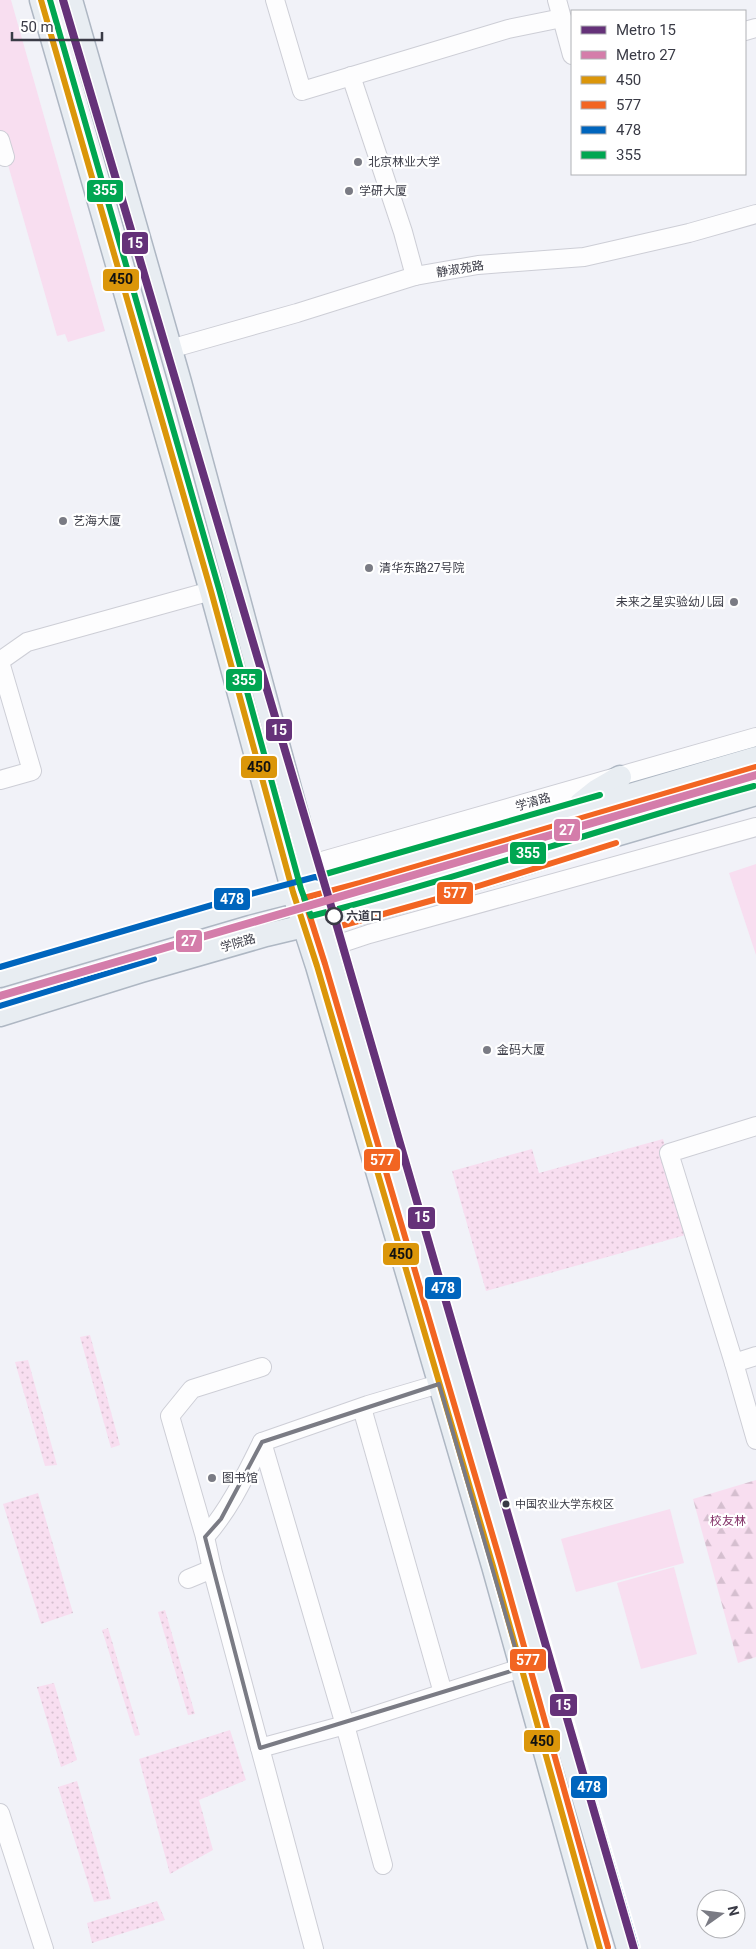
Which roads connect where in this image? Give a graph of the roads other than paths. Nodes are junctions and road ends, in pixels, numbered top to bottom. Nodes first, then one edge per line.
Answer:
1 (41, 0) edge
2 (72, 0) edge
3 (275, 0) edge
4 (557, 0) edge
5 (562, 18) junction
6 (571, 51) edge
7 (351, 76) junction
8 (0, 140) edge
9 (5, 157) dead end
10 (756, 214) edge
11 (415, 276) junction
12 (139, 340) junction
13 (171, 351) junction
14 (149, 375) junction
15 (210, 592) junction
16 (0, 661) edge
17 (756, 737) edge
18 (756, 758) edge
19 (620, 777) junction
20 (0, 780) edge
21 (756, 794) edge
22 (570, 812) junction
23 (756, 827) edge
24 (313, 875) junction
25 (290, 882) junction
26 (315, 923) junction
27 (333, 946) junction
28 (0, 976) edge
29 (0, 1015) edge
30 (756, 1126) edge
31 (756, 1356) edge
32 (734, 1362) junction
33 (262, 1367) dead end
34 (439, 1384) junction
35 (362, 1408) junction
36 (756, 1440) edge
37 (262, 1442) junction
38 (205, 1537) junction
39 (212, 1569) junction
40 (188, 1579) dead end
41 (521, 1668) junction
42 (443, 1693) junction
43 (345, 1725) junction
44 (260, 1748) junction
45 (0, 1812) edge
46 (383, 1865) dead end
47 (44, 1949) edge
48 (314, 1949) edge
49 (600, 1949) edge
50 (628, 1949) edge

1 - 12 main road
2 - 13 main road
3 - 7 street
4 - 5 street
5 - 6 street
5 - 7 street
7 - 11 street
8 - 9 street
10 - 11 street, 静淑苑路
11 - 13 street, 静淑苑路
12 - 13 main road
12 - 14 main road
13 - 14 main road
13 - 24 main road
14 - 15 main road
15 - 16 street
15 - 25 main road
16 - 20 street
17 - 19 street, 学清路
18 - 22 main road, 学清路
19 - 22 main road
19 - 24 street, 学清路
21 - 26 main road
22 - 24 main road, 学清路
23 - 27 street
24 - 25 main road
24 - 26 main road
25 - 26 main road
25 - 28 main road
26 - 27 main road
26 - 29 main road, 学院路
26 - 34 main road
27 - 50 main road
30 - 32 street
31 - 32 street
32 - 36 street
33 - 38 street
34 - 35 street
34 - 41 main road
35 - 37 street
35 - 42 street
37 - 38 street
37 - 43 street
38 - 39 street
39 - 40 street
39 - 44 street
41 - 42 street
41 - 49 main road
42 - 43 street
43 - 44 street
43 - 46 street
44 - 48 street
45 - 47 street

